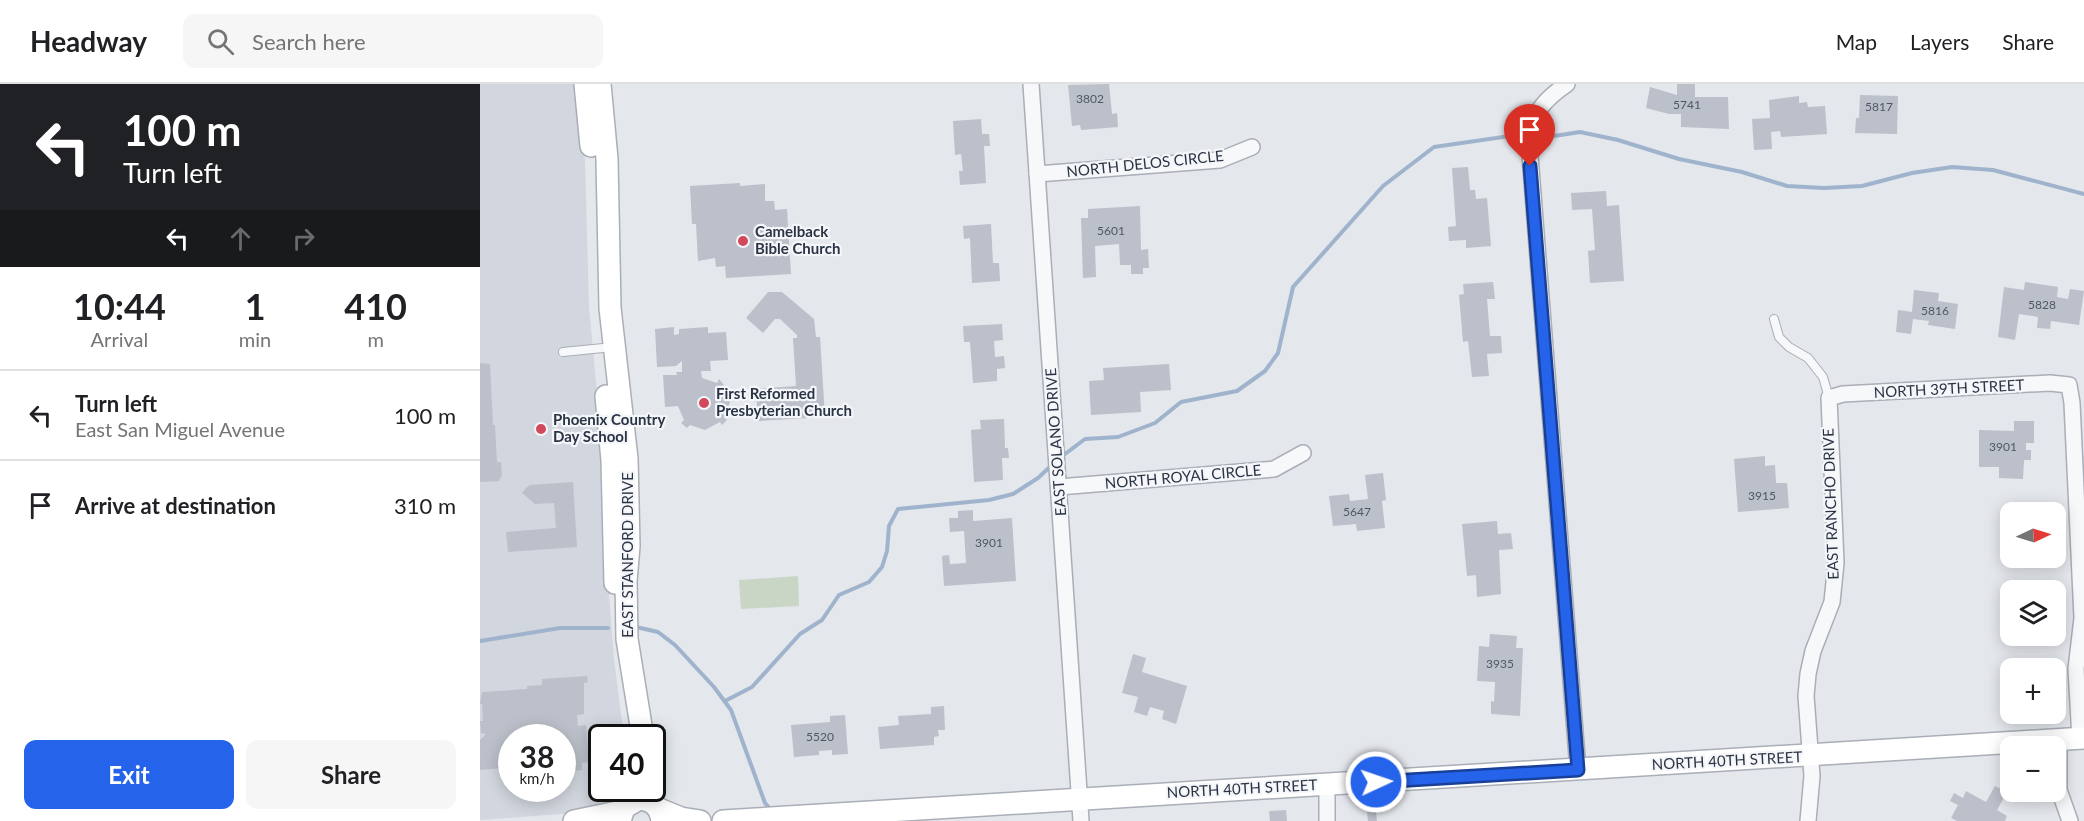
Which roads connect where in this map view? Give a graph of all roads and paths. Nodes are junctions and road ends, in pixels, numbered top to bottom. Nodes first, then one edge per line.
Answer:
1 (585, 84) edge
2 (600, 84) edge
3 (1031, 84) edge
4 (1567, 84) edge
5 (1252, 147) dead end
6 (1037, 174) junction
7 (1774, 319) dead end
8 (607, 348) junction
9 (563, 352) dead end
10 (1828, 398) junction
11 (1303, 453) dead end
12 (1059, 487) junction
13 (630, 724) edge
14 (641, 724) edge
15 (2082, 739) edge
16 (2066, 740) edge
17 (2000, 744) edge
18 (1810, 756) junction
19 (1578, 770) junction
20 (1327, 784) junction
21 (2063, 802) edge
22 (625, 806) edge
23 (657, 806) edge
24 (1081, 811) edge
25 (933, 815) edge
26 (574, 821) edge
27 (700, 821) edge
28 (723, 821) edge
29 (1327, 821) edge
30 (1808, 821) edge
31 (2070, 821) edge

1 - 8 street, EAST STANFORD DRIVE
2 - 8 street, EAST STANFORD DRIVE
3 - 6 street, EAST SOLANO DRIVE
4 - 19 street
5 - 6 street, NORTH DELOS CIRCLE
6 - 12 street, EAST SOLANO DRIVE
7 - 10 lane
8 - 9 lane
8 - 13 street, EAST STANFORD DRIVE
8 - 14 street, EAST STANFORD DRIVE
10 - 15 street, NORTH 39TH STREET
10 - 18 street, EAST RANCHO DRIVE
11 - 12 street, NORTH ROYAL CIRCLE
12 - 24 street, EAST SOLANO DRIVE
15 - 16 street, NORTH 40TH STREET
17 - 18 street, NORTH 40TH STREET
18 - 19 street, NORTH 40TH STREET
18 - 30 street, EAST RANCHO DRIVE
19 - 20 street, NORTH 40TH STREET
20 - 24 street, NORTH 40TH STREET
20 - 29 street
21 - 31 street
22 - 23 street
22 - 26 street
23 - 27 street
24 - 25 street, NORTH 40TH STREET
25 - 28 street, NORTH 40TH STREET

